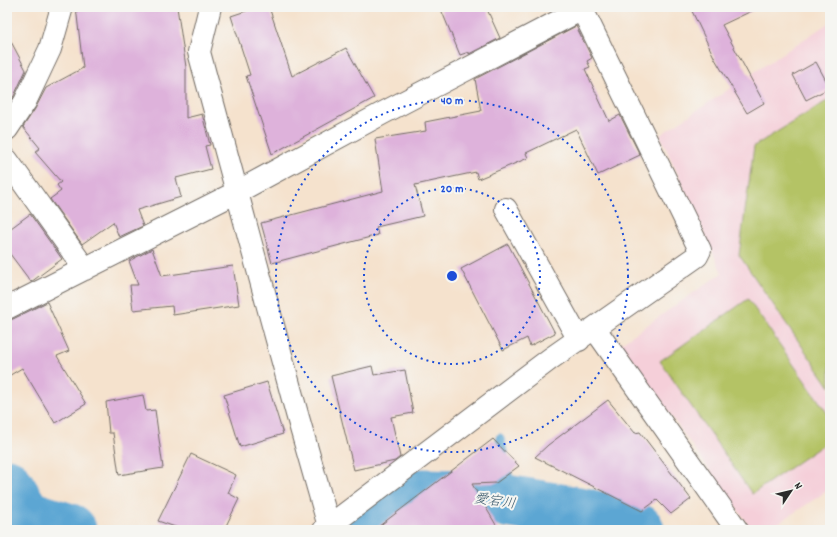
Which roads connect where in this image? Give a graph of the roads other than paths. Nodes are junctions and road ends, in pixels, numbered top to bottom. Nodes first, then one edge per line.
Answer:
1 (62, 7) edge
2 (210, 7) edge
3 (584, 8) edge
4 (7, 129) edge
5 (7, 160) edge
6 (237, 192) junction
7 (506, 209) dead end
8 (85, 269) junction
9 (7, 308) edge
10 (587, 334) junction
11 (328, 529) edge
12 (737, 530) edge

1 - 4 street
2 - 6 street
3 - 6 street
3 - 10 street
5 - 8 street
6 - 8 street
6 - 11 street
7 - 10 street
8 - 9 street
10 - 11 street
10 - 12 street

